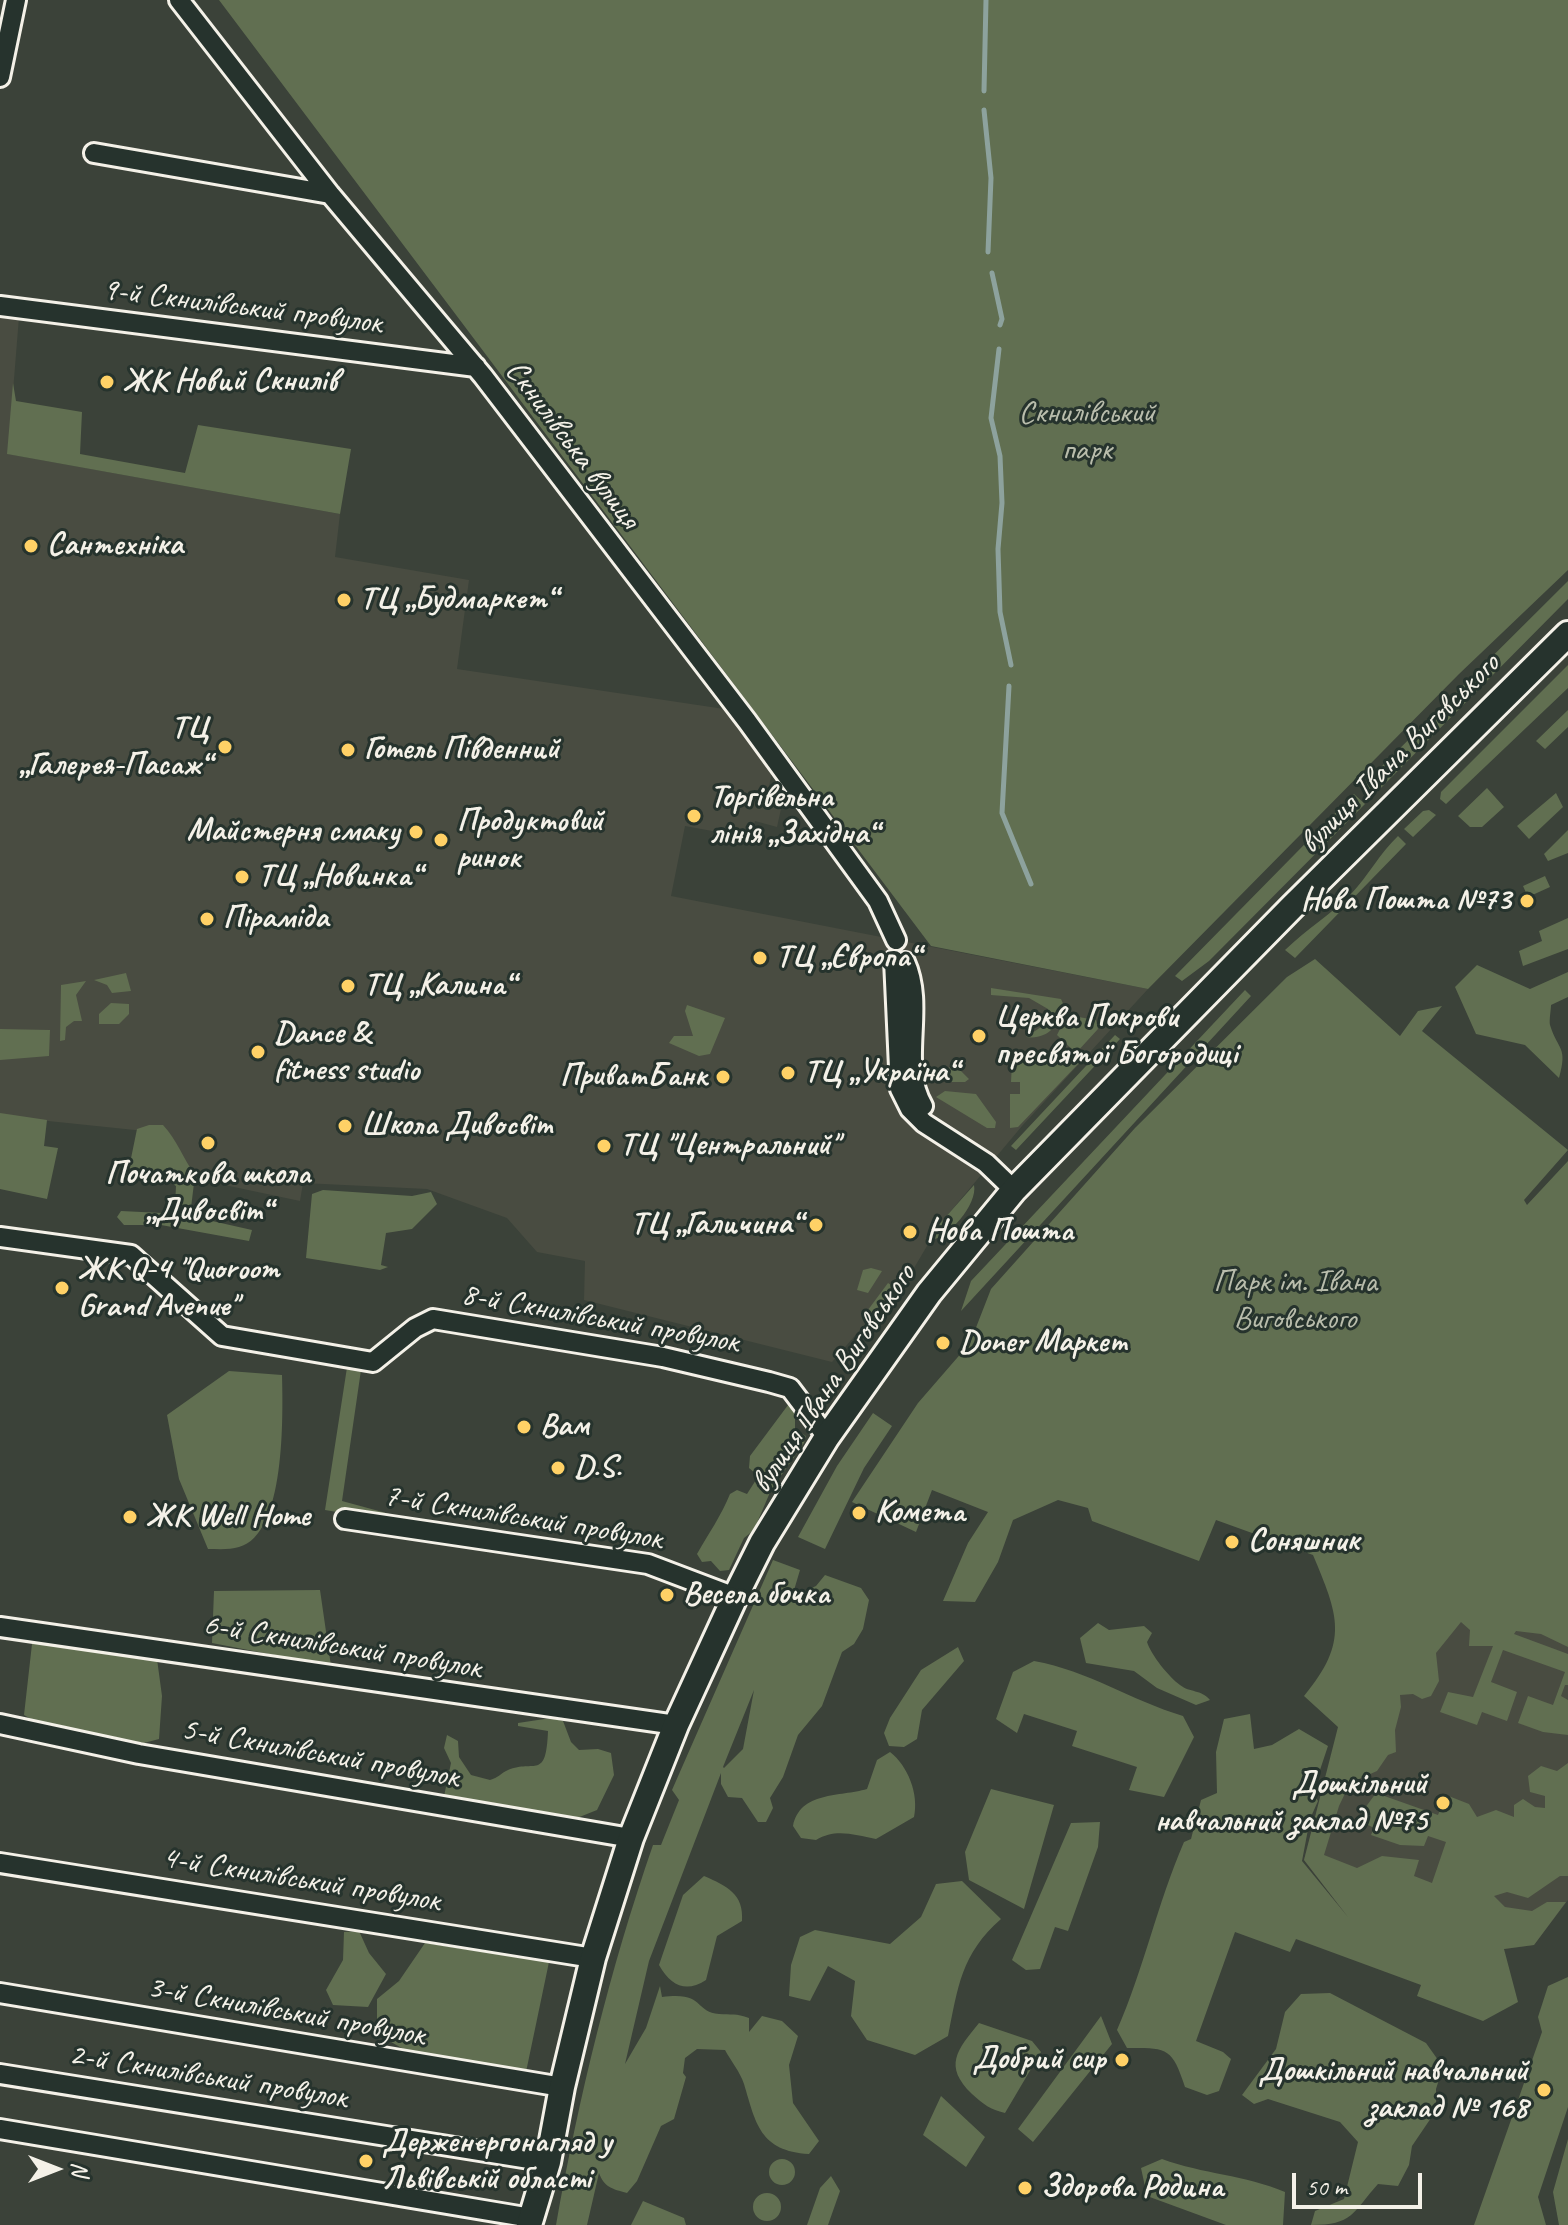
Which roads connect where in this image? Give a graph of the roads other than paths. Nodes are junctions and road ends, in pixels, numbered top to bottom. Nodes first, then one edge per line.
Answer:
1 (16, 0) edge
2 (179, 0) edge
3 (0, 77) edge
4 (94, 153) dead end
5 (330, 194) junction
6 (0, 306) edge
7 (476, 367) junction
8 (1568, 634) edge
9 (896, 940) dead end
10 (900, 961) dead end
11 (1014, 1190) junction
12 (0, 1237) edge
13 (827, 1437) junction
14 (345, 1519) dead end
15 (735, 1597) junction
16 (0, 1627) edge
17 (0, 1724) edge
18 (676, 1725) junction
19 (631, 1838) junction
20 (0, 1863) edge
21 (593, 1958) junction
22 (0, 1993) edge
23 (0, 2074) edge
24 (562, 2087) junction
25 (0, 2129) edge
26 (548, 2162) junction
27 (530, 2221) edge

1 - 3 street
2 - 5 street, Скнилівська вулиця
4 - 5 street
5 - 7 street, Скнилівська вулиця
6 - 7 street, 9-й Скнилівський провулок
7 - 9 street, Скнилівська вулиця
8 - 11 main road, вулиця Івана Виговського
10 - 11 street
11 - 13 main road, вулиця Івана Виговського
12 - 13 street, 8-й Скнилівський провулок
13 - 15 main road, вулиця Івана Виговського
14 - 15 street, 7-й Скнилівський провулок
15 - 18 main road, вулиця Івана Виговського
16 - 18 street, 6-й Скнилівський провулок
17 - 19 street, 5-й Скнилівський провулок
18 - 19 main road, вулиця Івана Виговського
19 - 21 main road, вулиця Івана Виговського
20 - 21 street, 4-й Скнилівський провулок
21 - 24 main road, вулиця Івана Виговського
22 - 24 street, 3-й Скнилівський провулок
23 - 26 street, 2-й Скнилівський провулок
24 - 26 main road, вулиця Івана Виговського
25 - 27 street
26 - 27 main road, вулиця Івана Виговського

